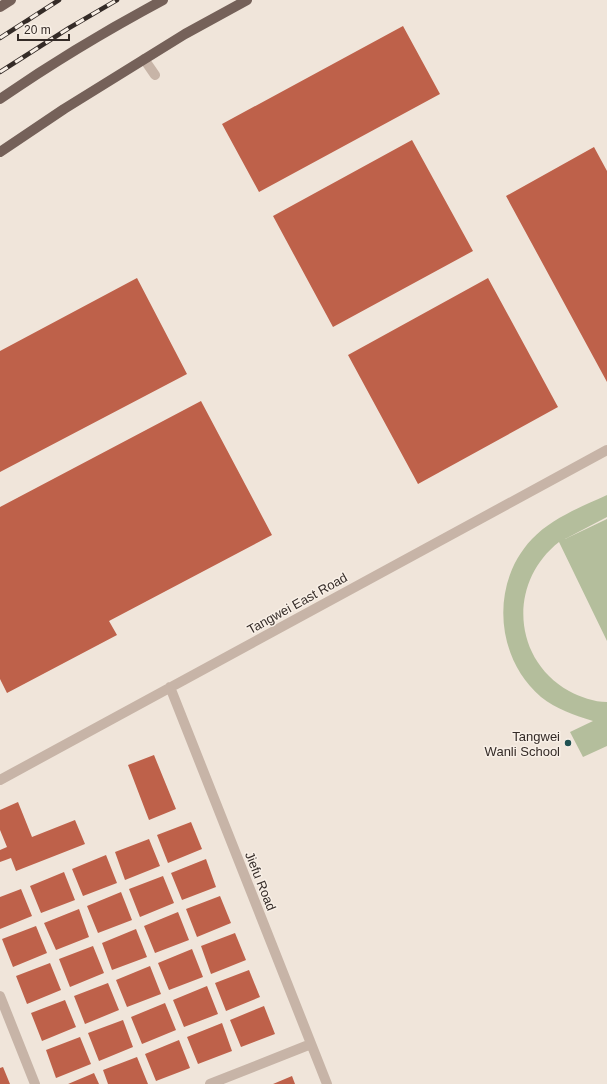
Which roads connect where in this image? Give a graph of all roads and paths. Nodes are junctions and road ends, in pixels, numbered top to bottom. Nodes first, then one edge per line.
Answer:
1 (11, 0) edge
2 (163, 0) edge
3 (247, 0) edge
4 (0, 7) edge
5 (144, 59) junction
6 (155, 74) dead end
7 (0, 99) edge
8 (0, 152) edge
9 (607, 450) edge
10 (170, 687) junction
11 (0, 780) edge
12 (0, 996) edge
13 (311, 1044) junction
14 (35, 1084) edge
15 (210, 1084) edge
16 (327, 1084) edge

1 - 4 main road
2 - 7 main road
3 - 5 main road
5 - 6 street
5 - 8 main road
9 - 10 street, Tangwei East Road
10 - 11 street, Tangwei East Road
10 - 13 street, Jiefu Road
12 - 14 street
13 - 15 street
13 - 16 street, Jiefu Road

